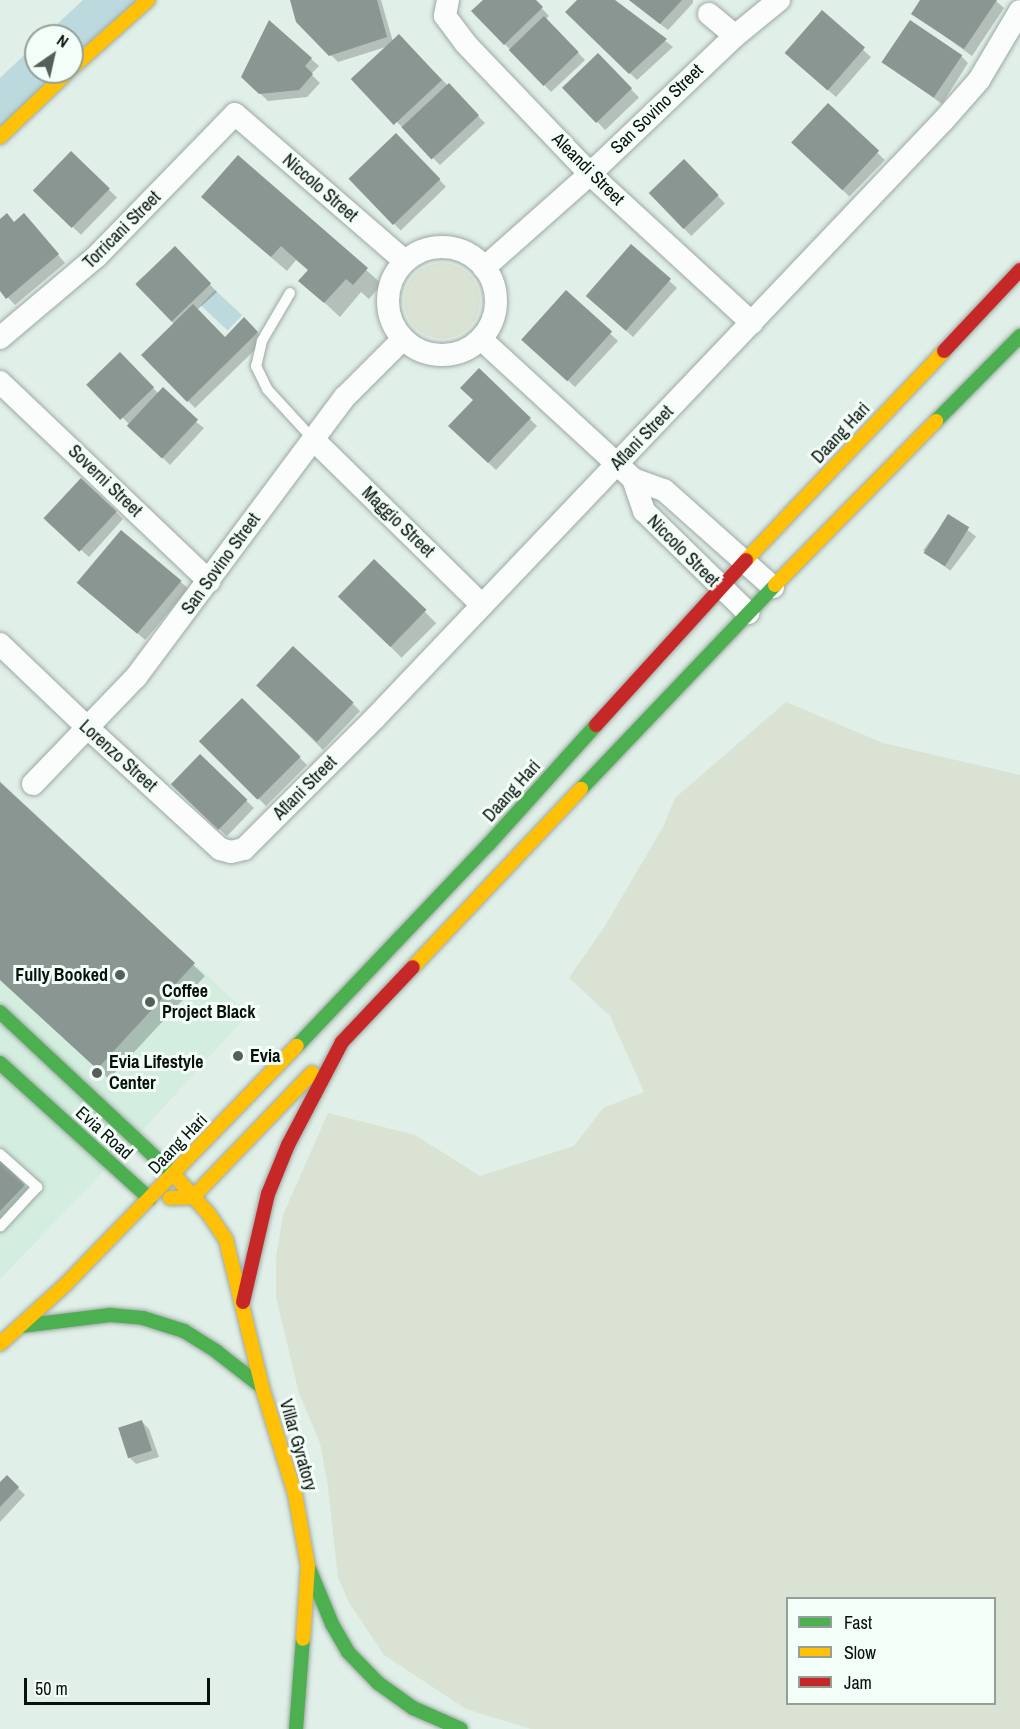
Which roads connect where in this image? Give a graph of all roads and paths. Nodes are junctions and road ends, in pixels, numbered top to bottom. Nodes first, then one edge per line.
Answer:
1 (148, 0) edge
2 (448, 0) edge
3 (779, 0) edge
4 (1020, 11) edge
5 (709, 14) dead end
6 (735, 36) junction
7 (84, 57) edge
8 (55, 84) edge
9 (236, 114) joint
10 (0, 137) edge
11 (590, 174) junction
12 (405, 261) junction
13 (484, 268) junction
14 (1020, 270) edge
15 (290, 293) dead end
16 (752, 323) junction
17 (1020, 336) edge
18 (0, 338) edge
19 (403, 339) junction
20 (481, 339) junction
21 (0, 382) edge
22 (313, 439) junction
23 (625, 472) junction
24 (745, 562) junction
25 (209, 581) junction
26 (773, 587) junction
27 (720, 588) junction
28 (482, 604) junction
29 (748, 613) junction
30 (0, 644) edge
31 (88, 728) junction
32 (33, 784) dead end
33 (244, 849) joint
34 (1, 1016) edge
35 (342, 1041) junction
36 (2, 1063) edge
37 (0, 1154) edge
38 (174, 1175) junction
39 (193, 1197) junction
40 (150, 1199) junction
41 (0, 1227) edge
42 (243, 1302) junction
43 (21, 1326) junction
44 (0, 1344) edge
45 (262, 1387) junction
46 (308, 1566) junction
47 (296, 1729) edge
48 (461, 1729) edge

1 - 7 main road
2 - 11 street, Aleandi Street
3 - 6 street, San Sovino Street
4 - 16 street, Aflani Street
5 - 6 street
6 - 11 street, San Sovino Street
8 - 10 main road
9 - 12 street, Niccolo Street
9 - 18 street, Torricani Street
11 - 13 street, San Sovino Street
11 - 16 street, Aleandi Street
12 - 13 street
12 - 19 street
13 - 20 street
14 - 24 main road, Daang Hari
15 - 22 lane
16 - 23 street, Aflani Street
17 - 26 main road
19 - 20 street
19 - 22 street, San Sovino Street
20 - 23 street, Niccolo Street
21 - 25 street, Soverni Street
22 - 25 street, San Sovino Street
22 - 28 street, Maggio Street
23 - 24 street, Niccolo Street
23 - 27 street, Niccolo Street
23 - 28 street, Aflani Street
24 - 26 street, Niccolo Street
24 - 27 main road, Daang Hari
25 - 31 street, San Sovino Street
26 - 29 main road
27 - 29 street, Niccolo Street
27 - 38 main road, Daang Hari
28 - 33 street, Aflani Street
29 - 35 main road
30 - 31 street, Lorenzo Street
31 - 32 street, San Sovino Street
31 - 33 street, Lorenzo Street
34 - 38 main road, Evia Road
35 - 39 main road
35 - 42 main road
36 - 40 main road, Evia Road
37 - 41 lane
38 - 39 main road, Evia Road
38 - 40 main road, Daang Hari
39 - 40 main road
39 - 42 main road, Evia Road
40 - 43 main road, Daang Hari
42 - 45 main road
43 - 44 main road
43 - 45 main road, Villar Gyratory
45 - 46 main road, Villar Gyratory
46 - 47 main road, Villar Gyratory
46 - 48 main road

